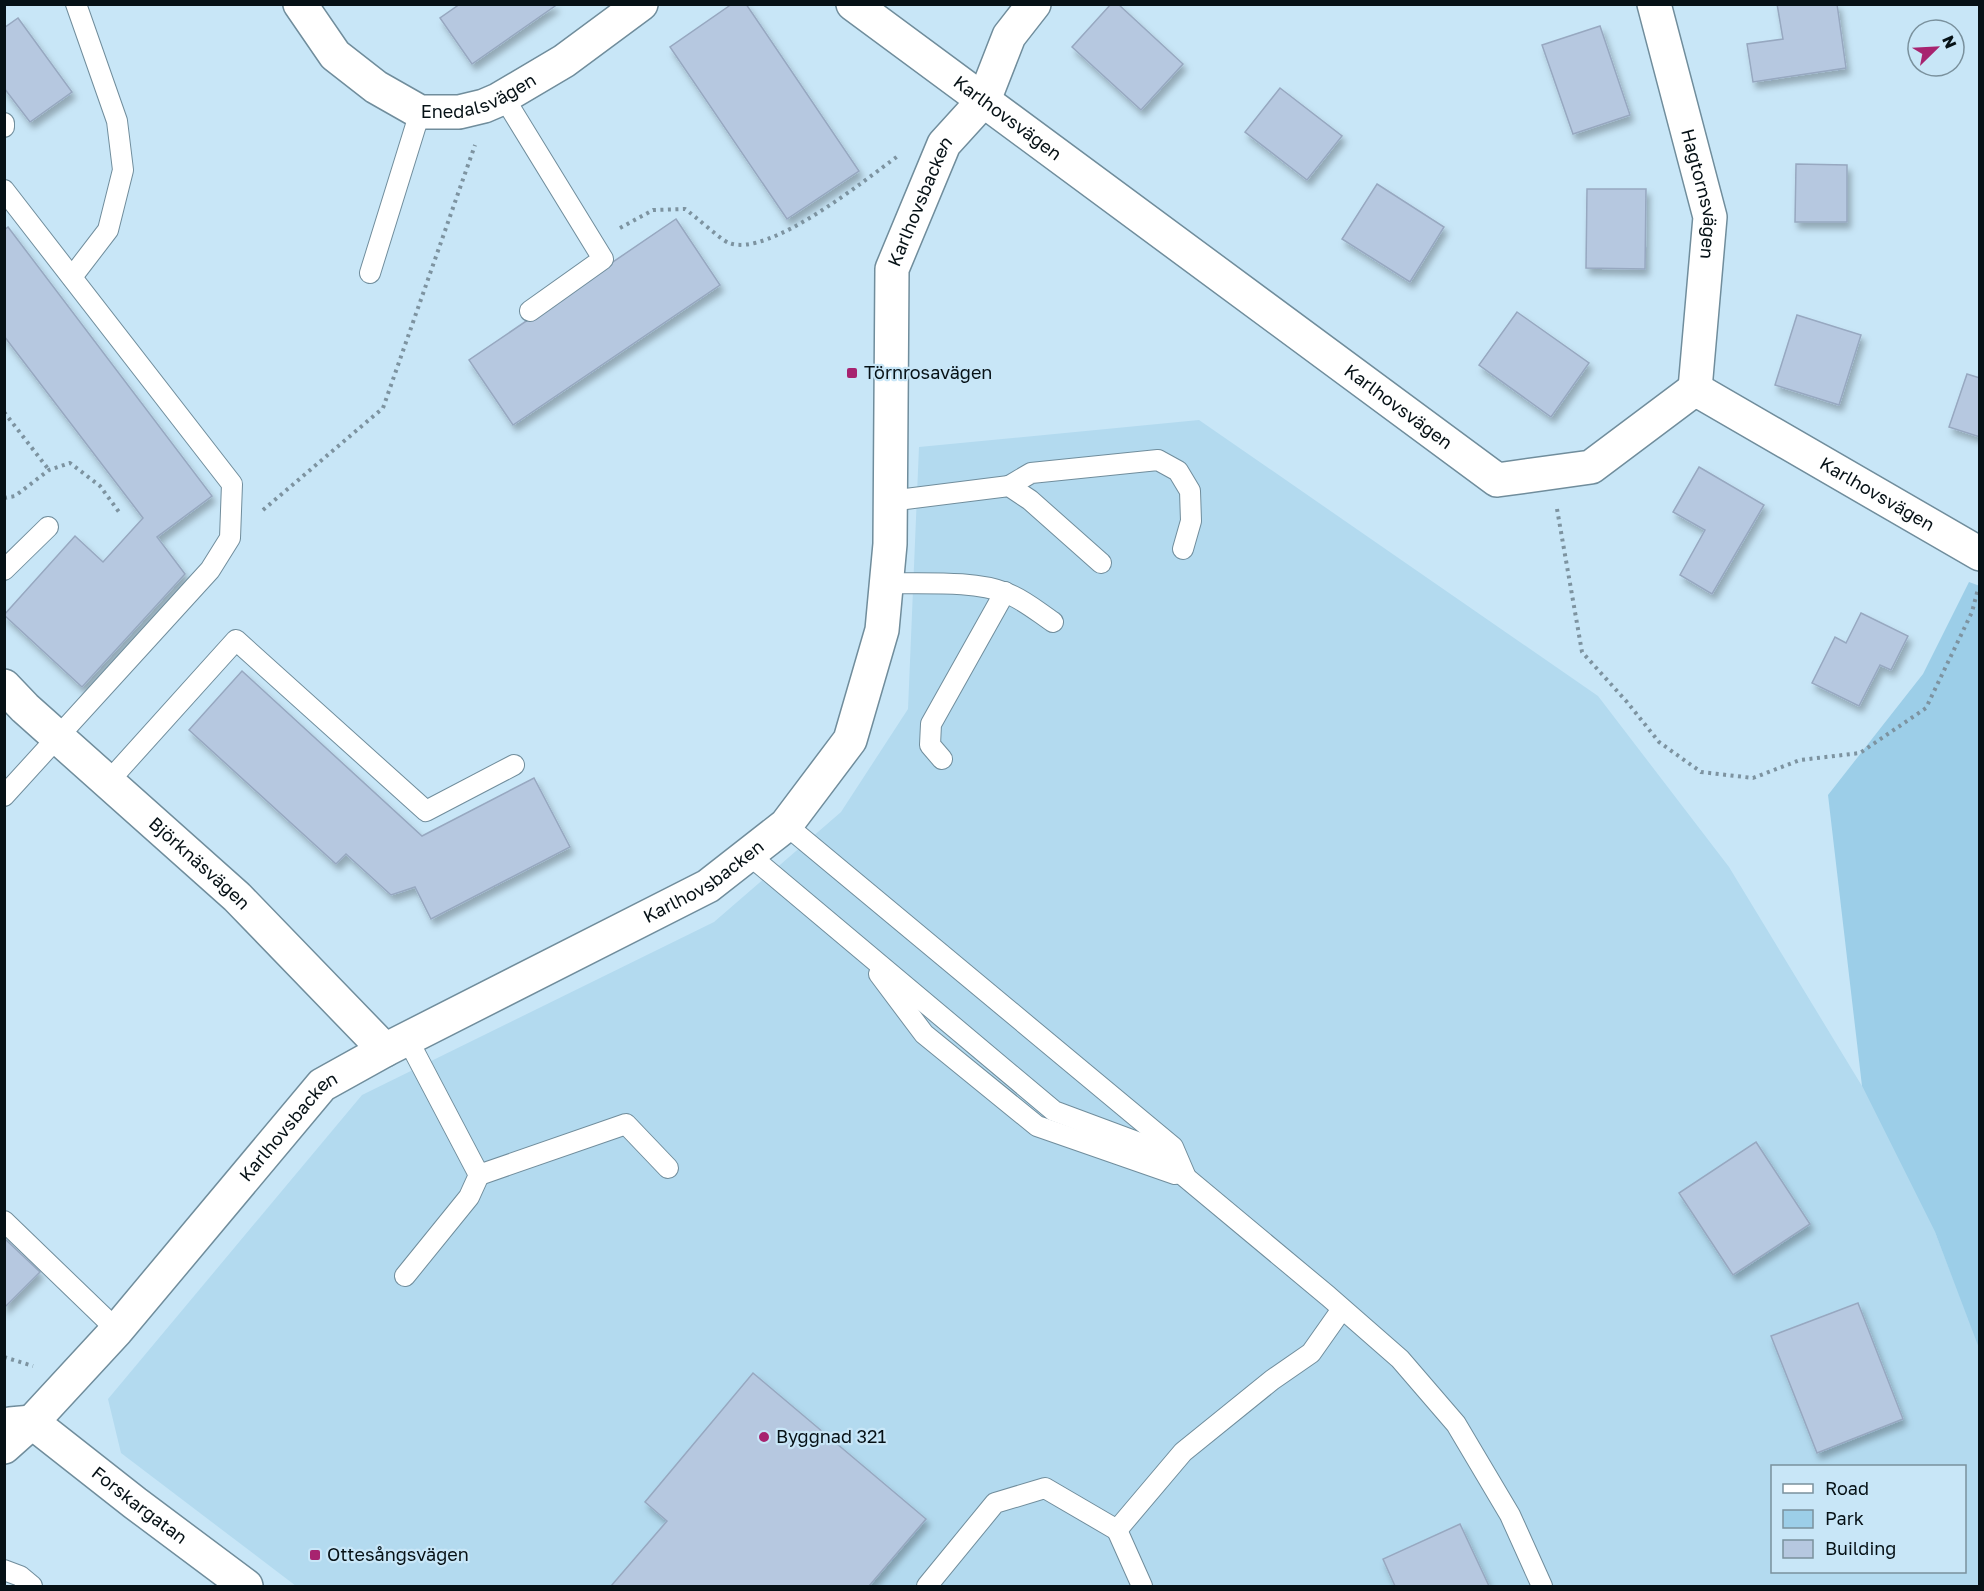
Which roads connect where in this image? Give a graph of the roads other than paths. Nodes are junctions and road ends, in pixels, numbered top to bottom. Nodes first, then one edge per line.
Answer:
1 (76, 4) edge
2 (300, 4) edge
3 (641, 4) edge
4 (853, 4) edge
5 (1034, 4) edge
6 (1654, 4) edge
7 (503, 96) junction
8 (984, 100) junction
9 (420, 112) junction
10 (4, 190) edge
11 (370, 273) dead end
12 (72, 277) junction
13 (530, 311) dead end
14 (1695, 389) junction
15 (1009, 486) junction
16 (890, 501) junction
17 (48, 527) dead end
18 (1183, 549) dead end
19 (1980, 554) edge
20 (1101, 563) dead end
21 (4, 570) edge
22 (886, 583) junction
23 (1005, 592) junction
24 (1053, 622) dead end
25 (4, 686) edge
26 (58, 738) junction
27 (942, 759) dead end
28 (514, 765) dead end
29 (108, 782) junction
30 (4, 796) edge
31 (786, 825) junction
32 (748, 854) junction
33 (396, 1044) junction
34 (668, 1168) dead end
35 (479, 1175) junction
36 (1186, 1178) junction
37 (4, 1221) edge
38 (405, 1276) dead end
39 (1342, 1309) junction
40 (117, 1330) junction
41 (18, 1423) edge
42 (4, 1447) edge
43 (1117, 1530) junction
44 (4, 1570) edge
45 (32, 1587) edge
46 (246, 1587) edge
47 (927, 1587) edge
48 (1142, 1587) edge
49 (1542, 1587) edge

1 - 12 lane
2 - 9 street, Enedalsvägen
3 - 7 street, Enedalsvägen
4 - 8 street, Karlhovsvägen
5 - 8 street
6 - 14 street, Hagtornsvägen
7 - 9 street, Enedalsvägen
7 - 13 lane
8 - 14 street, Karlhovsvägen
8 - 16 street, Karlhovsbacken
9 - 11 lane
10 - 12 lane
12 - 26 lane
14 - 19 street, Karlhovsvägen
15 - 16 lane
15 - 18 lane
15 - 20 lane
16 - 22 street, Karlhovsbacken
17 - 21 lane
22 - 23 lane
22 - 31 street, Karlhovsbacken
23 - 24 lane
23 - 27 lane
25 - 26 street, Björknäsvägen
26 - 29 street, Björknäsvägen
26 - 30 lane
28 - 29 lane
29 - 33 street, Björknäsvägen
31 - 32 street, Karlhovsbacken
31 - 36 lane
32 - 33 street, Karlhovsbacken
32 - 36 lane
33 - 35 lane
33 - 40 street, Karlhovsbacken
34 - 35 lane
35 - 38 lane
36 - 39 lane
37 - 40 lane
39 - 43 lane
39 - 49 lane
40 - 41 street, Karlhovsbacken
41 - 42 street
41 - 46 street, Forskargatan
43 - 47 lane
43 - 48 lane
44 - 45 lane

